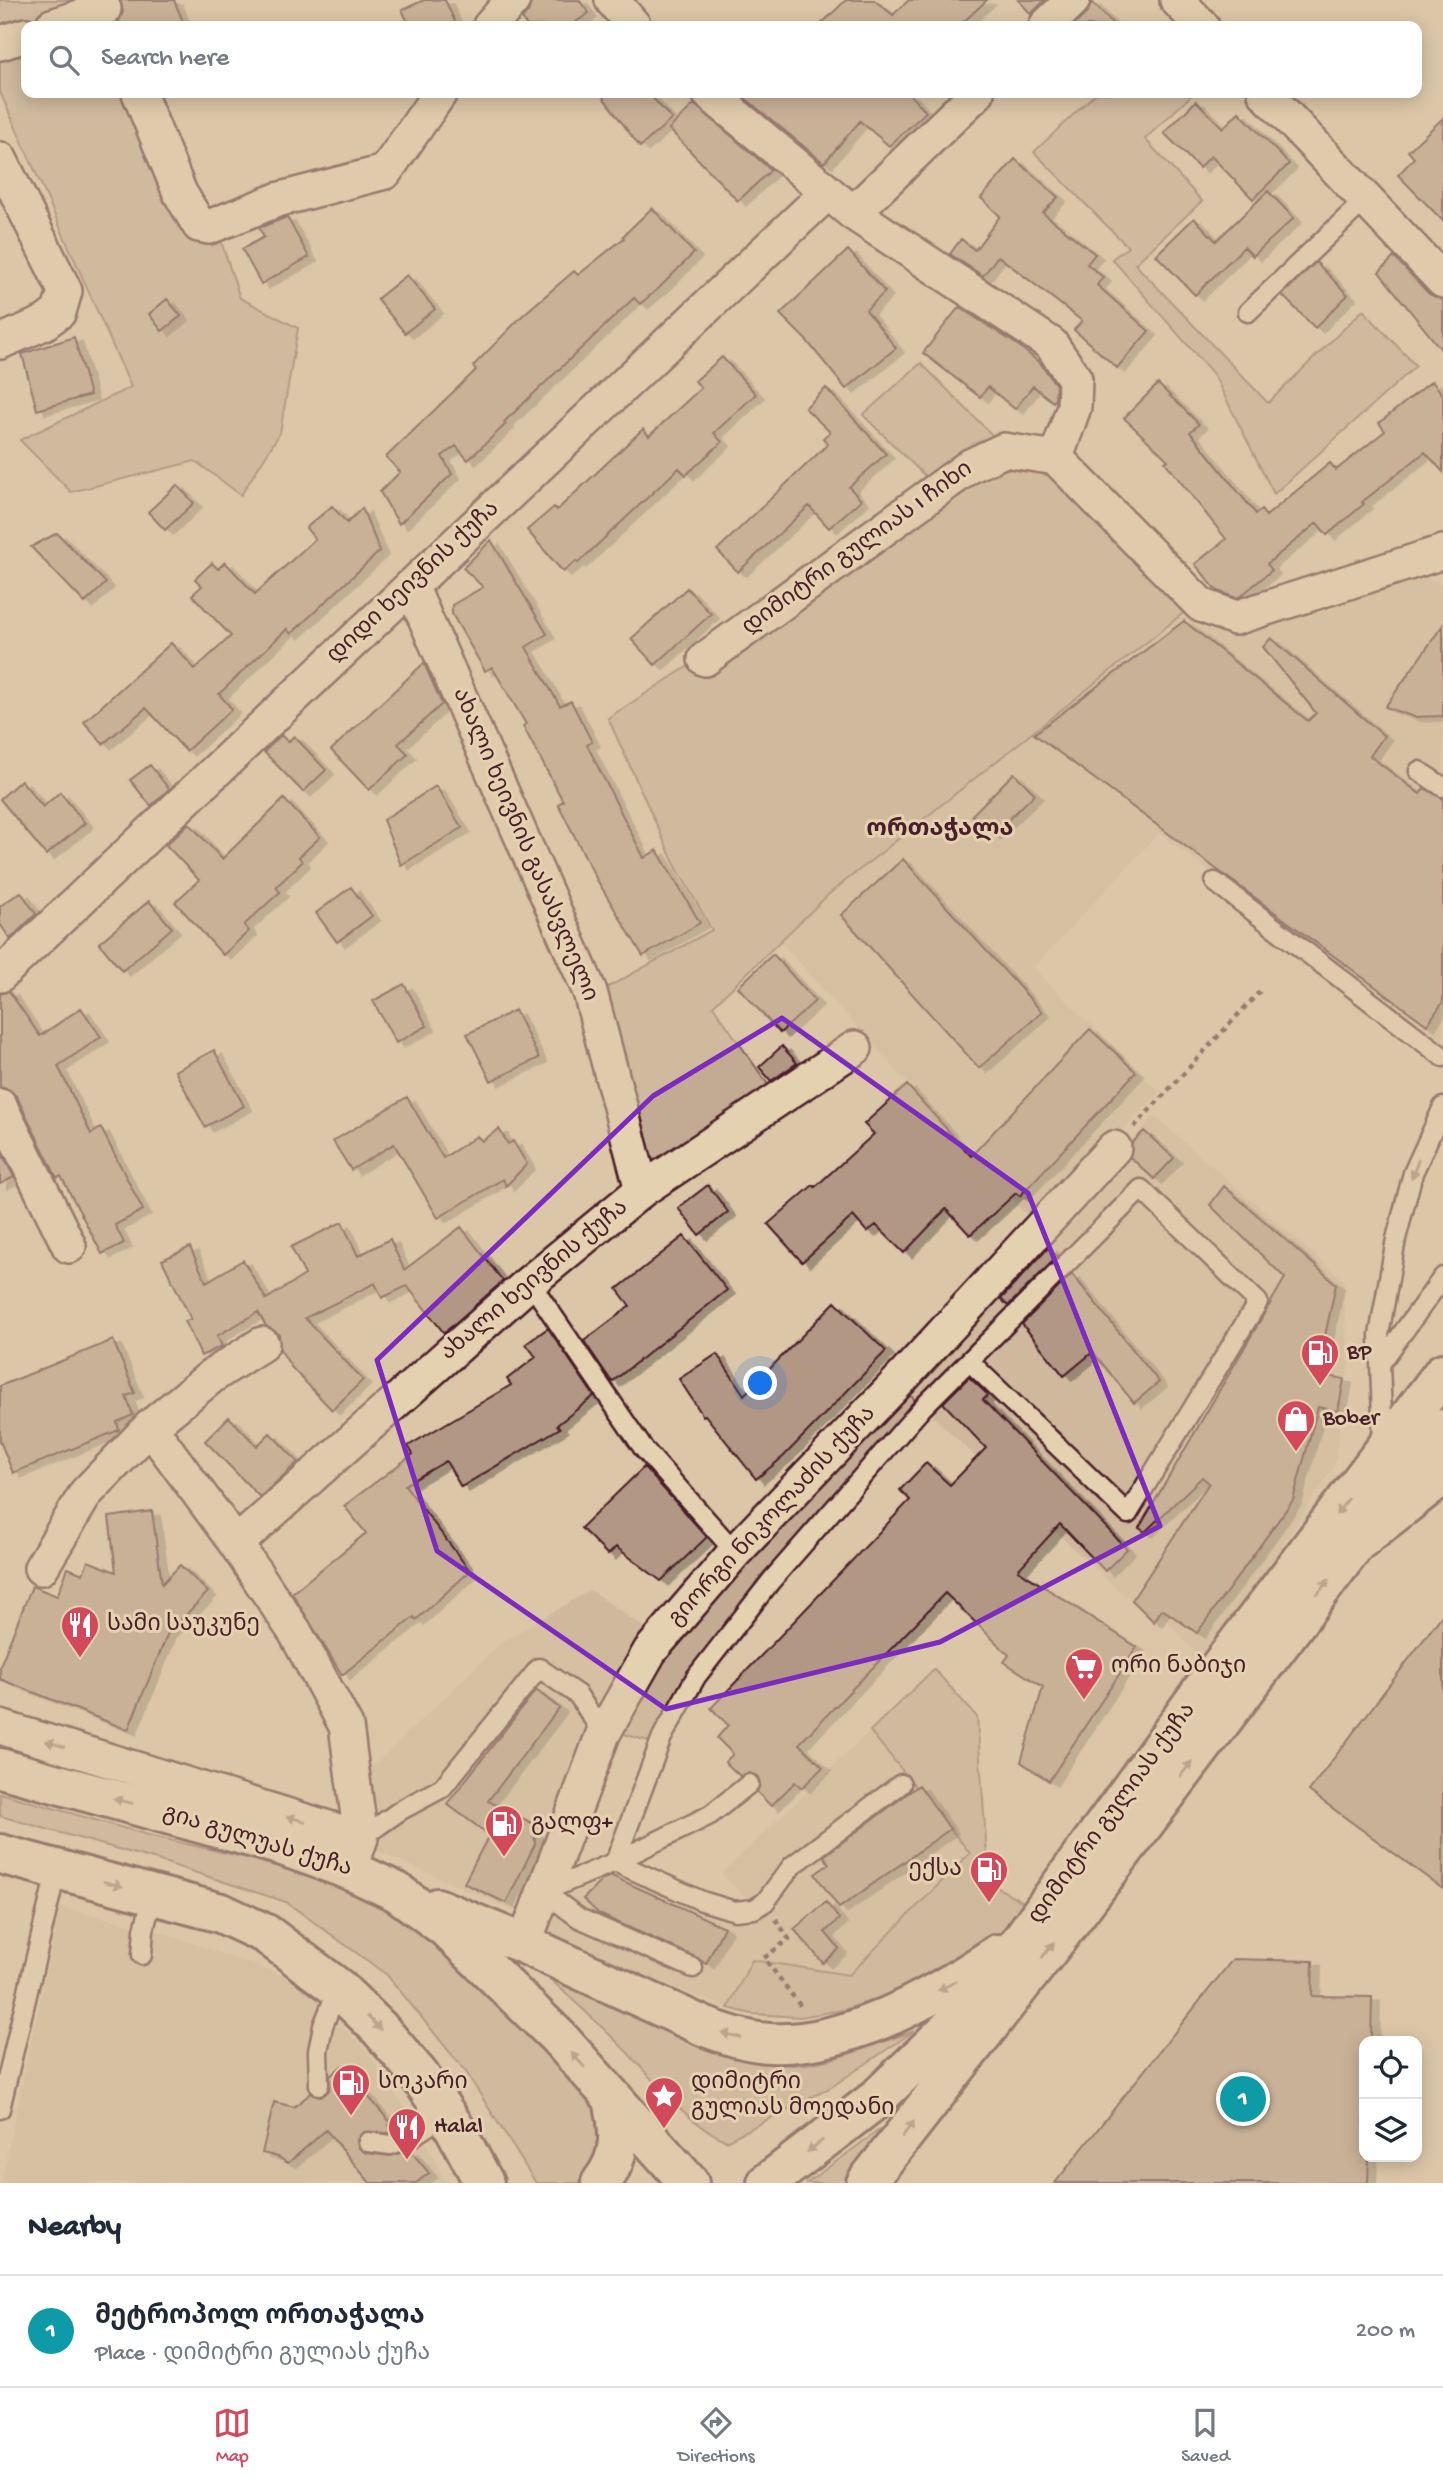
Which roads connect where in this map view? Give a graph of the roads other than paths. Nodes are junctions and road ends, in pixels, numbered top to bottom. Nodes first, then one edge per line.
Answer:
1 (513, 0) edge
2 (612, 0) edge
3 (1073, 0) edge
4 (1177, 0) edge
5 (105, 12) edge
6 (71, 21) edge
7 (494, 21) edge
8 (630, 21) edge
9 (1051, 21) edge
10 (1197, 21) edge
11 (21, 37) edge
12 (0, 43) edge
13 (141, 98) edge
14 (437, 98) edge
15 (715, 98) edge
16 (972, 98) edge
17 (1270, 98) edge
18 (0, 159) edge
19 (828, 192) junction
20 (1366, 199) junction
21 (853, 213) junction
22 (1443, 281) edge
23 (1248, 312) dead end
24 (0, 342) edge
25 (1056, 458) junction
26 (1438, 559) edge
27 (411, 586) junction
28 (705, 659) dead end
29 (1419, 771) dead end
30 (1443, 787) edge
31 (1215, 881) dead end
32 (0, 975) edge
33 (855, 1048) dead end
34 (1443, 1057) edge
35 (0, 1106) edge
36 (1443, 1107) edge
37 (1114, 1148) road end
38 (642, 1190) junction
39 (69, 1246) dead end
40 (1443, 1277) edge
41 (530, 1282) junction
42 (262, 1344) dead end
43 (969, 1362) junction
44 (1380, 1364) junction
45 (1443, 1373) edge
46 (150, 1427) junction
47 (1443, 1429) edge
48 (1383, 1453) junction
49 (1441, 1478) edge
50 (1356, 1543) junction
51 (236, 1544) junction
52 (735, 1552) junction
53 (41, 1568) dead end
54 (0, 1727) edge
55 (603, 1734) junction
56 (0, 1768) edge
57 (748, 1784) dead end
58 (901, 1784) dead end
59 (0, 1854) edge
60 (356, 1854) junction
61 (615, 1862) junction
62 (57, 1868) junction
63 (397, 1892) junction
64 (544, 1892) junction
65 (153, 1894) junction
66 (1025, 1936) junction
67 (524, 1944) junction
68 (142, 1955) dead end
69 (693, 1968) dead end
70 (338, 1987) junction
71 (319, 2085) dead end
72 (3, 2088) edge
73 (613, 2099) junction
74 (0, 2109) edge
75 (446, 2114) junction
76 (368, 2142) dead end
77 (484, 2183) edge
78 (601, 2183) edge
79 (689, 2183) edge
80 (767, 2183) edge
81 (866, 2183) edge

1 - 7 street
2 - 8 street
3 - 9 street
4 - 10 street
5 - 6 street
11 - 12 street
13 - 14 street
15 - 19 street
16 - 21 street
17 - 20 street
18 - 24 street
19 - 21 street
19 - 27 street, დიდი ხეივნის ქუჩა
20 - 22 street
20 - 23 lane
21 - 25 street
25 - 26 street
25 - 28 street, დიმიტრი გულიას I ჩიხი
27 - 32 street, დიდი ხეივნის ქუჩა
27 - 38 street, ახალი ხეივნის გასასვლელი
29 - 30 lane
31 - 34 lane
33 - 38 street, ახალი ხეივნის ქუჩა
35 - 39 street
36 -> 44 lane
37 - 52 street, გიორგი ნიკოლაძის ქუჩა
38 - 41 street, ახალი ხეივნის ქუჩა
40 - 44 lane
41 - 51 street, ახალი ხეივნის ქუჩა
41 - 52 lane
42 - 46 street
43 - 43 lane
43 - 61 lane
44 - 48 lane
45 - 48 main road, დიმიტრი გულიას ქუჩა
46 - 51 street
46 - 53 street
47 - 50 main road, დიმიტრი გულიას ქუჩა
48 -> 66 main road, დიმიტრი გულიას ქუჩა
49 - 50 main road, დიმიტრი გულიას ქუჩა
81 -> 50 main road, დიმიტრი გულიას ქუჩა
51 - 60 street
52 - 55 street, გიორგი ნიკოლაძის ქუჩა
60 -> 54 street, გია გულუას ქუჩა
55 - 60 lane
55 - 64 street, გიორგი ნიკოლაძის ქუჩა
60 -> 56 main road, გია გულუას ქუჩა
57 - 61 lane
58 - 61 lane
59 - 62 main road
60 - 63 main road, გია გულუას ქუჩა
61 - 64 lane
62 -> 65 main road
62 - 72 lane
63 - 67 main road
73 -> 63 main road, გია გულუას ქუჩა
64 - 67 street, გიორგი ნიკოლაძის ქუჩა
64 - 69 lane
65 - 68 lane
65 - 70 main road
66 -> 67 main road
66 -> 80 main road, დიმიტრი გულიას ქუჩა
70 - 71 lane
70 -> 75 main road
72 - 74 lane
73 - 78 main road
73 - 79 main road, გია გულუას ქუჩა
75 - 76 lane
75 - 77 main road

